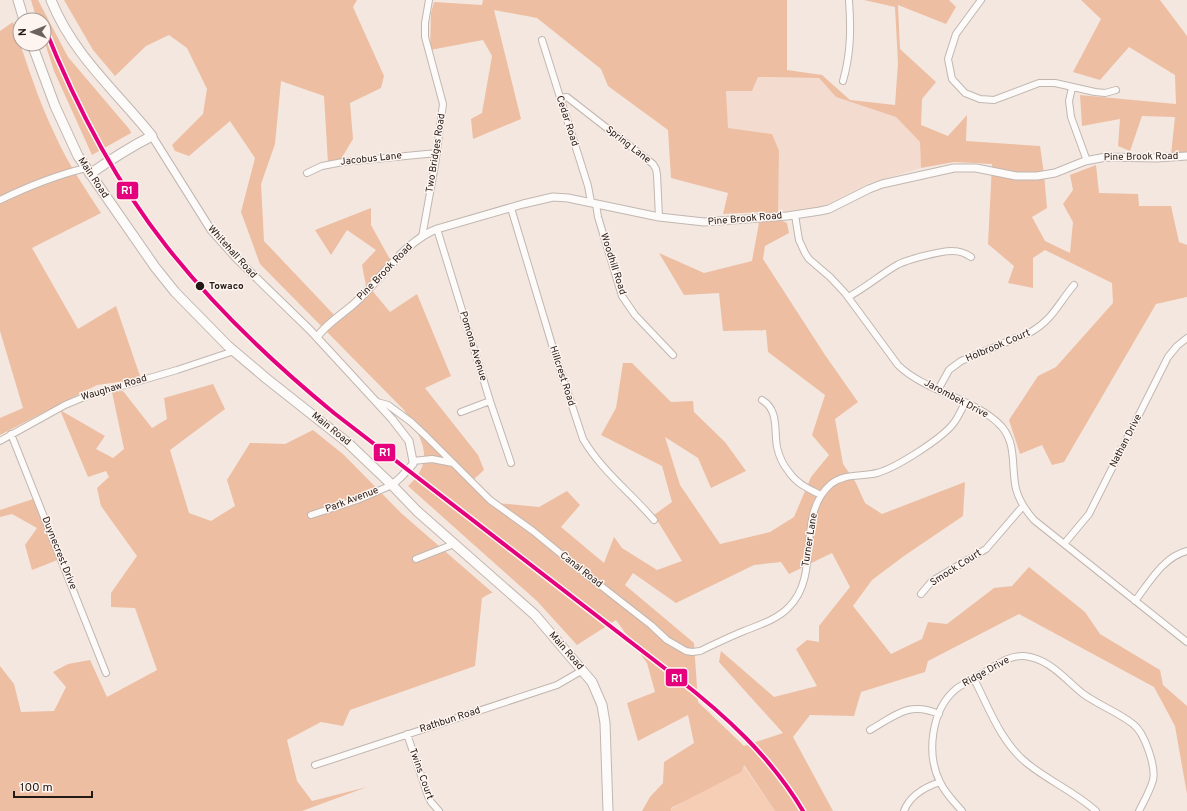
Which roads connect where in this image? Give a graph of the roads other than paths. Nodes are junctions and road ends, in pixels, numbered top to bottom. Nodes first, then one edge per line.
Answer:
1 (18, 0) edge
2 (51, 0) edge
3 (429, 0) edge
4 (849, 0) edge
5 (981, 0) edge
6 (22, 12) edge
7 (542, 40) dead end
8 (35, 52) edge
9 (843, 80) dead end
10 (1072, 88) junction
11 (1116, 90) dead end
12 (560, 98) junction
13 (152, 136) junction
14 (436, 153) junction
15 (1187, 156) edge
16 (1087, 161) junction
17 (88, 171) junction
18 (307, 173) dead end
19 (0, 200) edge
20 (593, 203) junction
21 (511, 208) junction
22 (795, 215) junction
23 (659, 217) junction
24 (437, 229) junction
25 (422, 236) junction
26 (971, 257) dead end
27 (1074, 285) dead end
28 (848, 297) junction
29 (317, 337) junction
30 (1187, 338) edge
31 (234, 351) junction
32 (673, 355) dead end
33 (938, 390) junction
34 (762, 400) dead end
35 (377, 402) junction
36 (490, 402) junction
37 (965, 403) junction
38 (462, 412) dead end
39 (11, 434) junction
40 (0, 441) edge
41 (413, 461) junction
42 (453, 463) junction
43 (511, 463) dead end
44 (392, 485) junction
45 (821, 495) junction
46 (1023, 506) junction
47 (311, 515) dead end
48 (654, 520) dead end
49 (454, 544) junction
50 (1064, 544) junction
51 (1187, 551) edge
52 (416, 559) dead end
53 (921, 594) dead end
54 (1135, 601) junction
55 (1187, 642) edge
56 (717, 643) joint
57 (583, 670) junction
58 (106, 673) dead end
59 (974, 678) junction
60 (939, 714) junction
61 (870, 730) dead end
62 (407, 734) junction
63 (315, 765) dead end
64 (940, 782) junction
65 (439, 811) edge
66 (608, 811) edge
67 (904, 811) edge
68 (962, 811) edge
69 (1096, 811) edge
70 (1140, 811) edge

1 - 6 main road
2 - 13 main road, Whitehall Road
3 - 14 street, Two Bridges Road
4 - 9 street
5 - 10 street
7 - 12 street, Cedar Road
8 - 17 main road, Main Road
10 - 11 street
10 - 16 street
12 - 20 street, Cedar Road
12 - 23 street, Spring Lane
13 - 17 main road
13 - 29 street, Whitehall Road
14 - 18 street, Jacobus Lane
14 - 25 street, Two Bridges Road
15 - 16 street, Pine Brook Road
16 - 22 street, Pine Brook Road
17 - 19 street
17 - 31 main road, Main Road
20 - 21 street, Pine Brook Road
20 - 23 street, Pine Brook Road
20 - 32 street, Woodhill Road
21 - 24 street, Pine Brook Road
21 - 48 street, Hillcrest Road
22 - 23 street, Pine Brook Road
22 - 28 street, Jarombek Drive
24 - 25 street, Pine Brook Road
24 - 36 street, Pomona Avenue
25 - 29 street, Pine Brook Road
26 - 28 street
27 - 33 street, Holbrook Court
28 - 33 street, Jarombek Drive
29 - 35 street, Whitehall Road
30 - 50 street, Nathan Drive
31 - 39 street, Waughaw Road
31 - 44 main road, Main Road
33 - 37 street, Jarombek Drive
34 - 45 street
35 - 41 street, Whitehall Road
35 - 42 street, Canal Road
36 - 38 street
36 - 43 street, Pomona Avenue
37 - 45 street, Turner Lane
37 - 46 street, Jarombek Drive
39 - 40 street, Waughaw Road
39 - 58 street, Duynecrest Drive
41 - 42 street
41 - 44 street
42 - 56 street, Canal Road
44 - 47 street, Park Avenue
44 - 49 main road, Main Road
45 - 56 street, Turner Lane
46 - 50 street, Jarombek Drive
46 - 53 street, Smock Court
49 - 52 street
49 - 57 main road, Main Road
50 - 54 street, Jarombek Drive
51 - 54 street
54 - 55 street, Jarombek Drive
57 - 62 street, Rathbun Road
57 - 66 main road, Main Road
59 - 60 street, Ridge Drive
59 - 69 street
59 - 70 street, Ridge Drive
60 - 61 street
60 - 64 street, Ridge Drive
62 - 63 street, Rathbun Road
62 - 65 street, Twins Court
64 - 67 street
64 - 68 street, Ridge Drive

